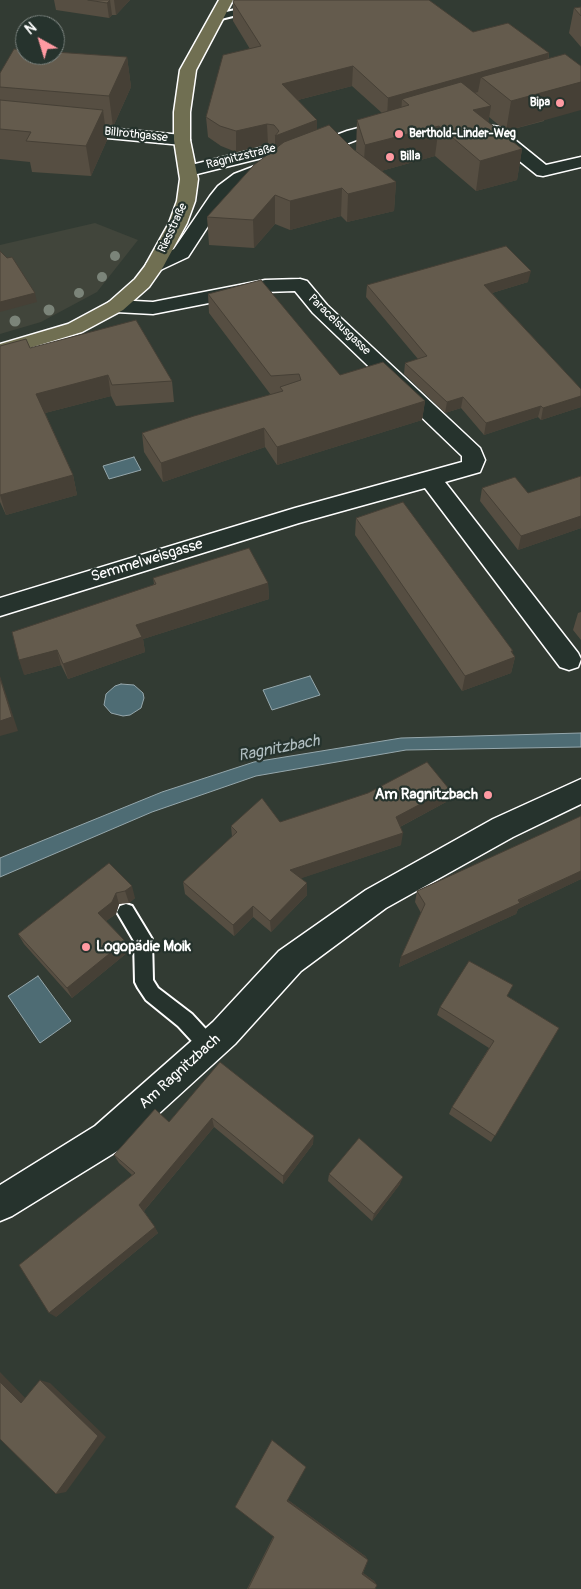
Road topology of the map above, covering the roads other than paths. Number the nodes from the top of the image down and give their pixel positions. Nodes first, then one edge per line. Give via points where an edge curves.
1 (226, 0) edge
2 (293, 0) edge
3 (216, 17) junction
4 (408, 120) edge
5 (480, 120) edge
6 (0, 123) edge
7 (353, 135) junction
8 (182, 140) junction
9 (581, 162) edge
10 (189, 175) junction
11 (240, 178) junction
12 (154, 267) junction
13 (116, 306) junction
14 (0, 351) edge
15 (430, 479) junction
16 (295, 516) joint
17 (0, 607) edge
18 (569, 660) dead end
19 (581, 791) edge
20 (126, 912) dead end
21 (209, 1046) junction
22 (0, 1204) edge

1 - 3 main road, Riesstraße
2 - 3 lane
3 - 8 main road, Riesstraße via 188,70
4 - 7 street, Ragnitzstraße
5 - 9 street via 543,171
6 - 8 street, Billrothgasse
7 - 10 street, Ragnitzstraße via 303,141
7 - 11 street, Ragnitzstraße
8 - 10 main road, Riesstraße
10 - 11 street, Ragnitzstraße via 209,182
10 - 12 main road, Riesstraße via 186,201 180,217
11 - 12 street, Ragnitzstraße via 216,200 181,254
12 - 13 main road, Riesstraße
13 - 14 main road, Riesstraße via 75,328
13 - 15 street, Paracelsusgasse via 153,308 264,286 300,285 320,309 472,453 472,467
15 - 16 street, Paracelsusgasse
15 - 18 street
16 - 17 street, Semmelweisgasse
19 - 21 street, Am Ragnitzbach via 502,828 376,899 290,961
20 - 21 lane via 143,939 144,982 152,994 185,1020
21 - 22 street, Am Ragnitzbach via 106,1138

